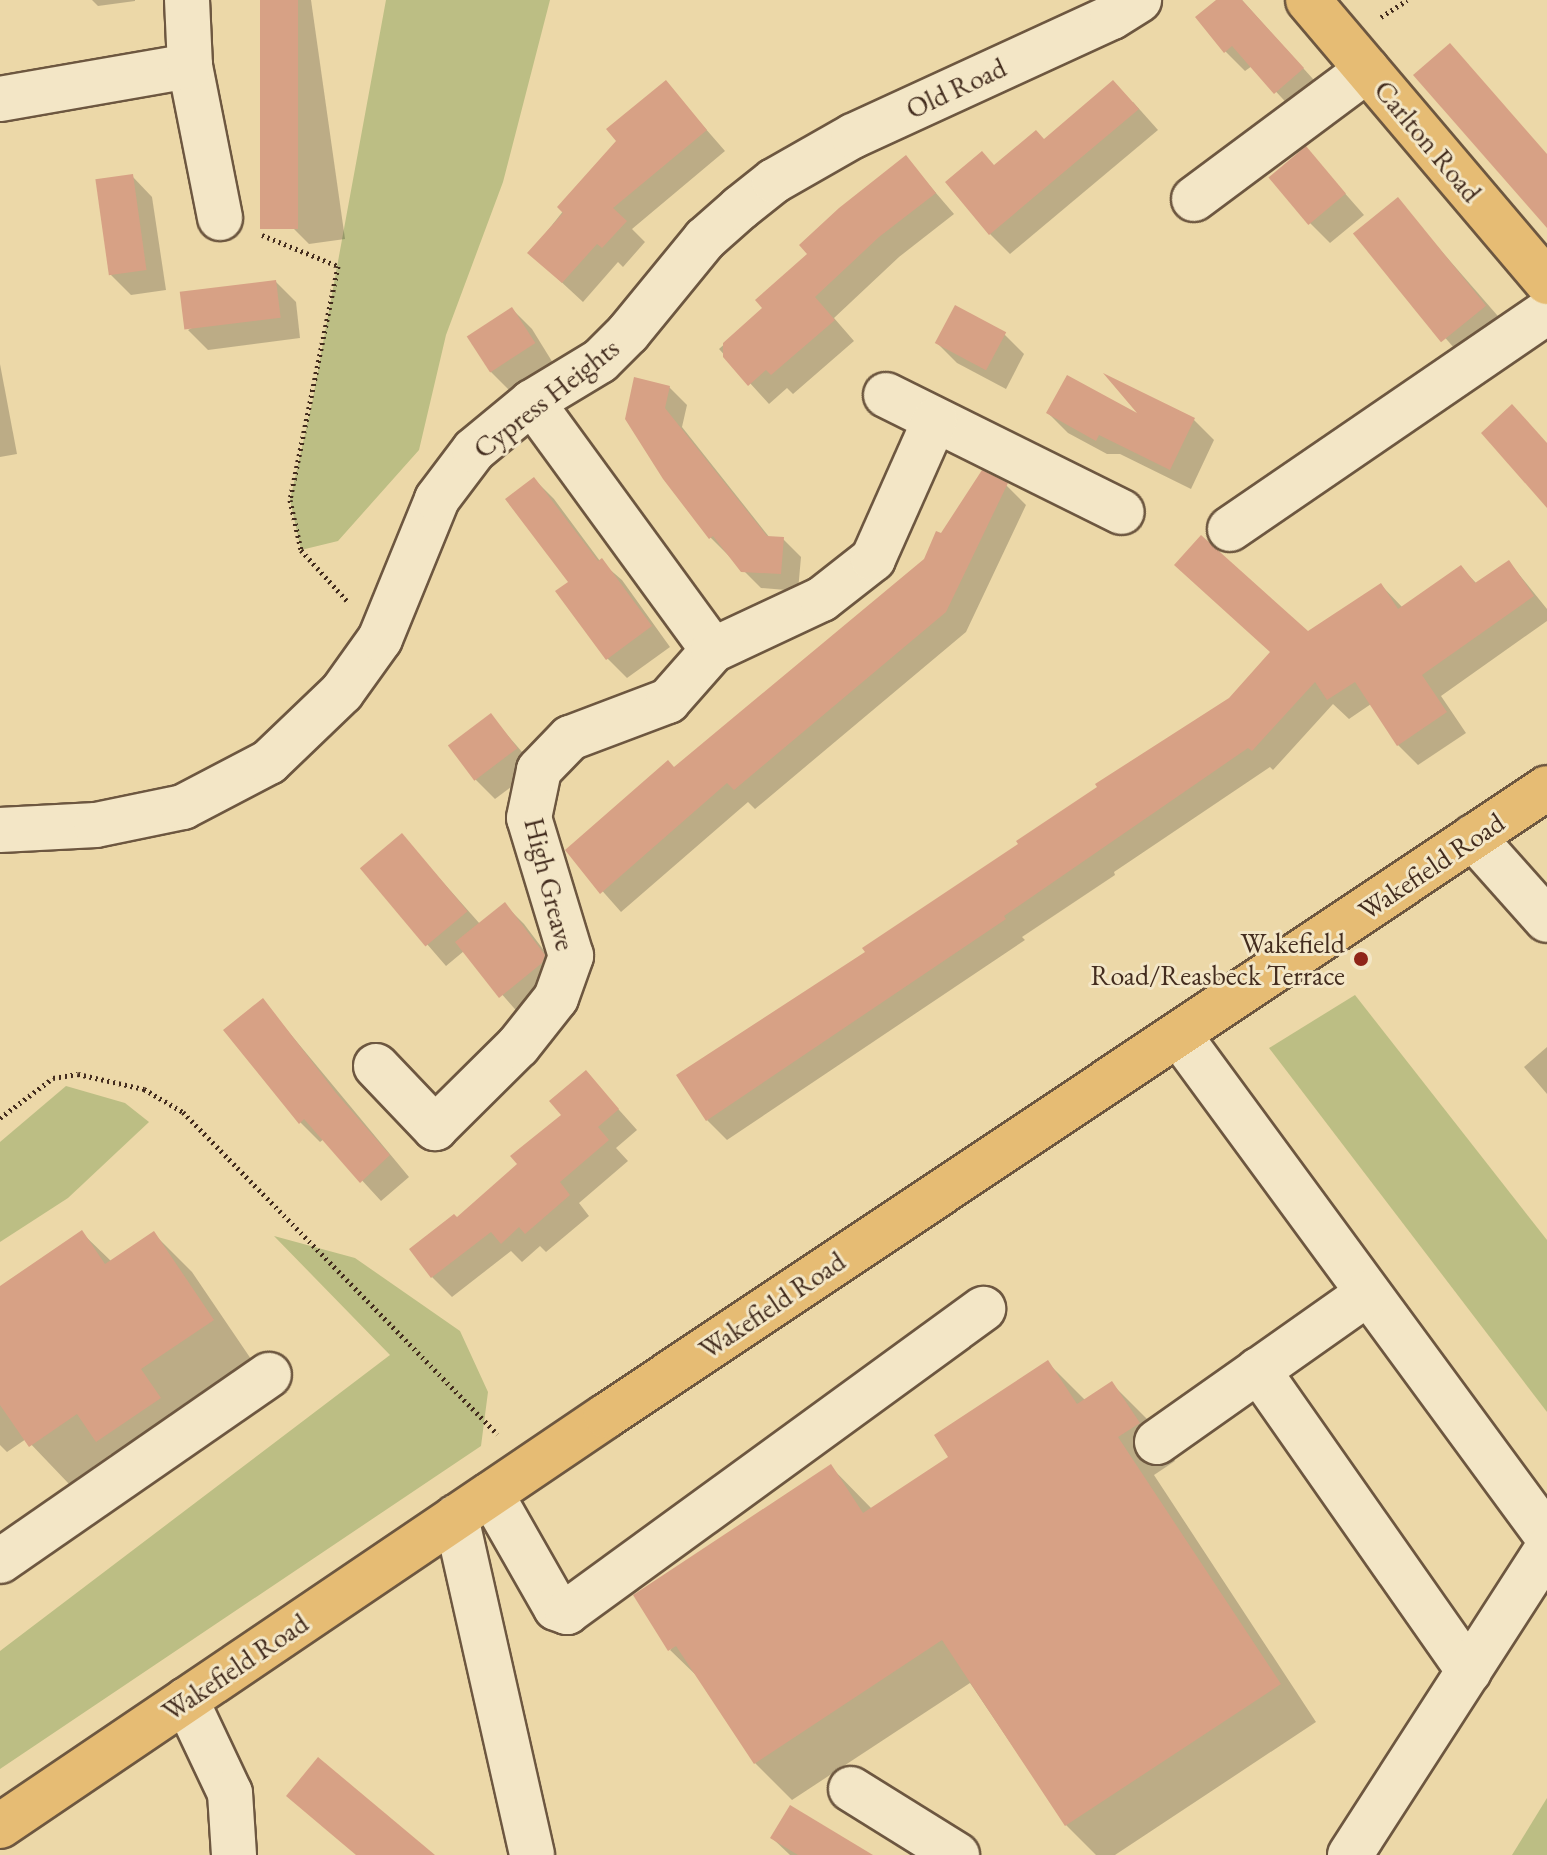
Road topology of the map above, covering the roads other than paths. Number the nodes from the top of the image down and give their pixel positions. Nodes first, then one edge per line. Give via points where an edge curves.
1 (187, 0) edge
2 (1139, 0) edge
3 (1308, 0) edge
4 (190, 66) junction
5 (1367, 70) junction
6 (0, 99) edge
7 (774, 181) joint
8 (1194, 199) dead end
9 (220, 218) road end
10 (1547, 282) edge
11 (1547, 312) edge
12 (886, 395) dead end
13 (532, 402) junction
14 (935, 420) junction
15 (1122, 512) dead end
16 (1230, 529) dead end
17 (713, 650) junction
18 (1547, 788) edge
19 (0, 830) edge
20 (1473, 837) junction
21 (1547, 920) edge
22 (1179, 1035) junction
23 (376, 1066) dead end
24 (1368, 1293) junction
25 (983, 1309) dead end
26 (1258, 1370) junction
27 (269, 1375) dead end
28 (1157, 1442) dead end
29 (474, 1505) junction
30 (1547, 1536) edge
31 (1547, 1549) edge
32 (0, 1561) edge
33 (1469, 1671) junction
34 (186, 1700) junction
35 (851, 1789) dead end
36 (0, 1826) edge
37 (234, 1855) edge
38 (532, 1855) edge
39 (957, 1855) edge
40 (1350, 1855) edge

1 - 4 street
2 - 7 street, Old Road via 853,136
3 - 5 main road, Carlton Road
4 - 6 street
4 - 9 street
5 - 8 street
5 - 10 main road, Carlton Road
7 - 13 street, Cypress Heights via 705,239 600,361
11 - 16 street
12 - 14 street
13 - 17 street
13 - 19 street, Cypress Heights via 474,450 437,499 380,639 342,692 269,762 183,807 96,825
14 - 15 street
14 - 17 street, High Greave via 873,559 822,599
17 - 23 street, High Greave via 668,701 570,738 539,770 529,818 571,956 556,998 518,1046 435,1128
18 - 20 main road, Wakefield Road
20 - 21 street
20 - 22 main road, Wakefield Road
22 - 24 street
22 - 29 main road, Wakefield Road
24 - 26 street
24 - 30 street
25 - 29 street via 567,1612 556,1608
26 - 28 street
26 - 33 street
27 - 32 street
29 - 34 main road, Wakefield Road
29 - 38 street
31 - 33 street
33 - 40 street
34 - 36 main road, Wakefield Road
34 - 37 street via 230,1793
35 - 39 street

